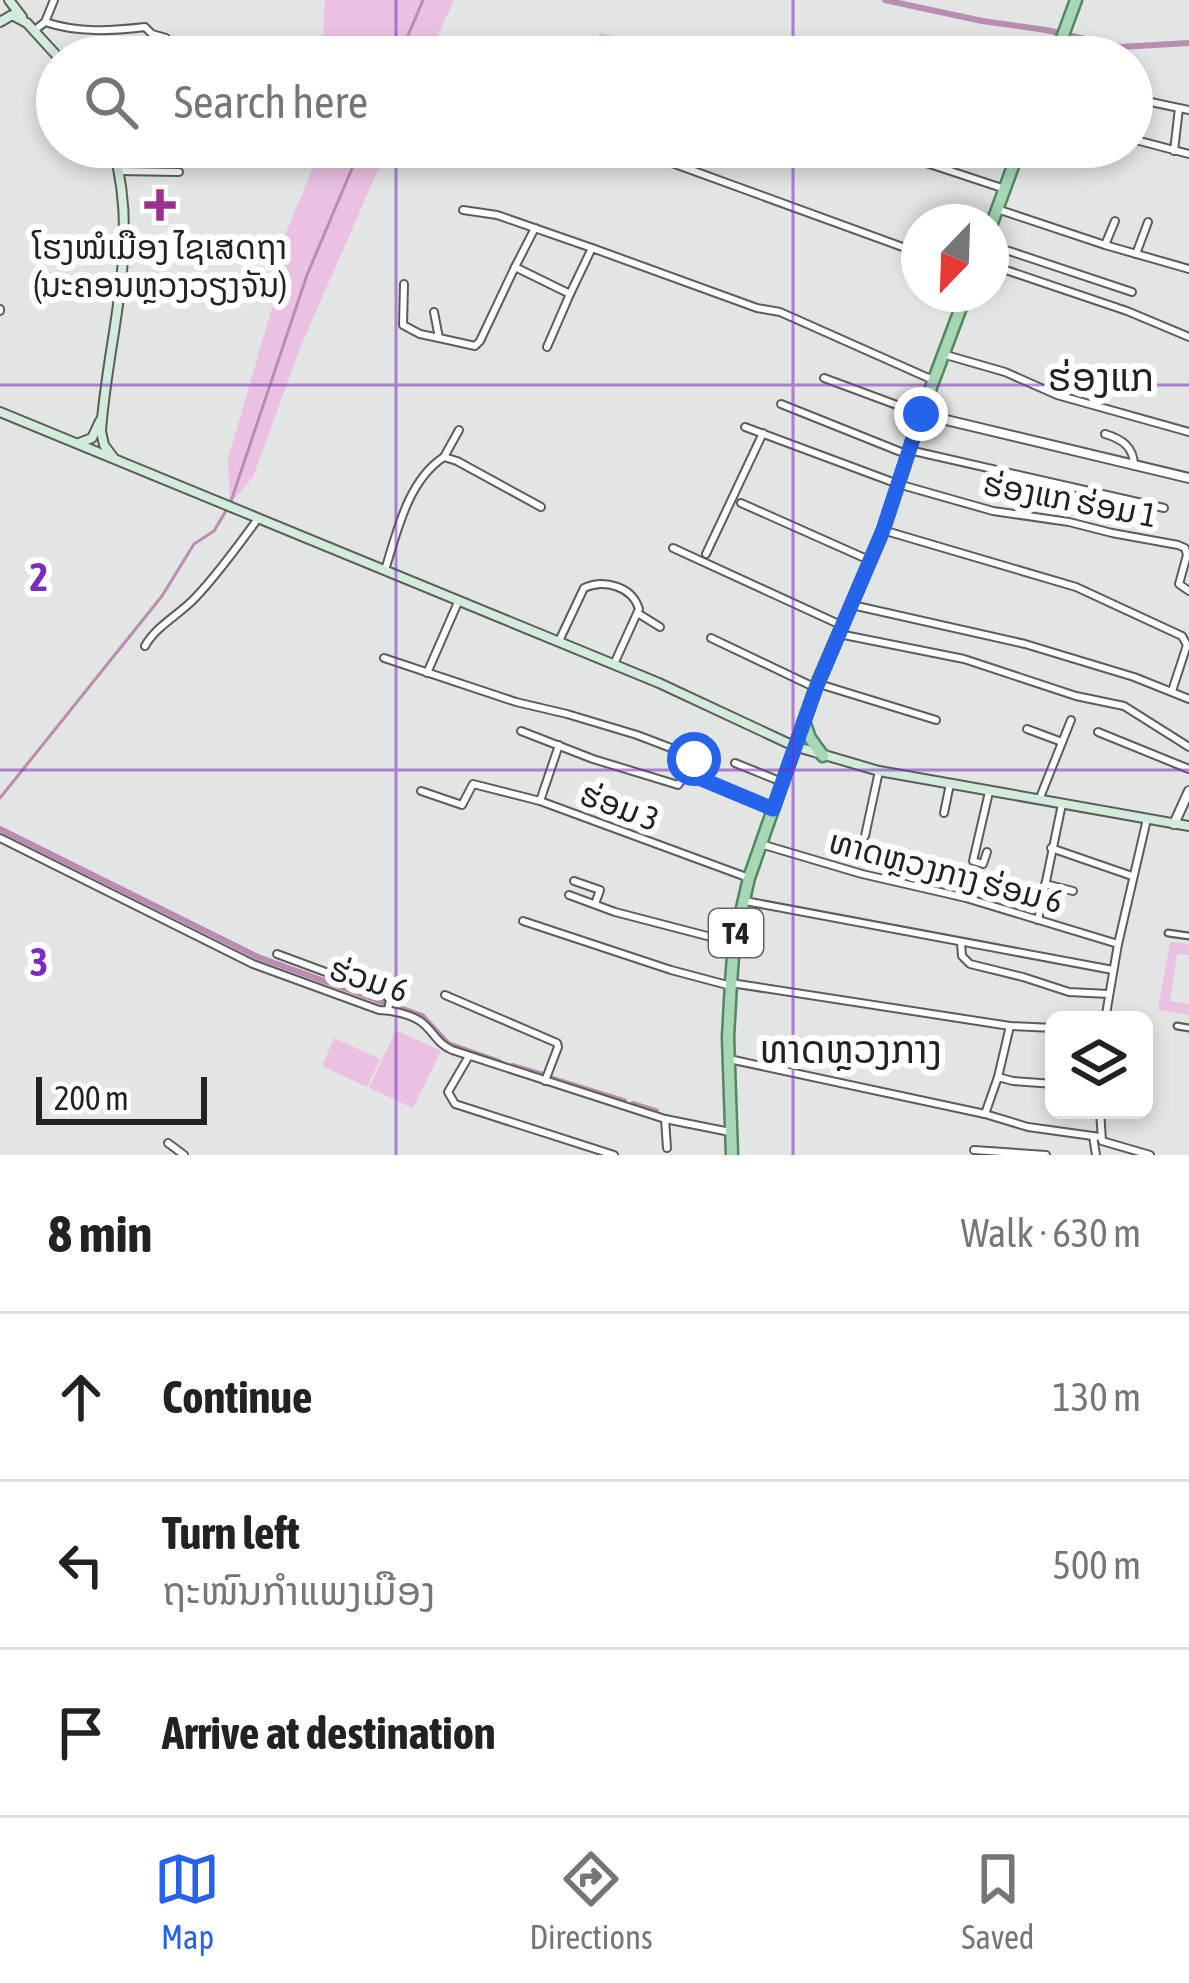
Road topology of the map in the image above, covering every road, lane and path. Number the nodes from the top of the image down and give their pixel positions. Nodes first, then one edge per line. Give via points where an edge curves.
1 (9, 0) edge
2 (54, 0) edge
3 (1076, 0) edge
4 (0, 22) edge
5 (45, 22) junction
6 (31, 26) junction
7 (40, 36) edge
8 (159, 36) edge
9 (1062, 36) edge
10 (1153, 102) edge
11 (1184, 109) edge
12 (1153, 145) edge
13 (1174, 151) junction
14 (1189, 154) edge
15 (118, 168) edge
16 (685, 168) edge
17 (942, 168) edge
18 (1012, 168) edge
19 (119, 171) junction
20 (178, 172) dead end
21 (1005, 189) junction
22 (999, 204) edge
23 (463, 210) dead end
24 (1009, 213) edge
25 (1114, 221) dead end
26 (1148, 222) dead end
27 (536, 228) junction
28 (1105, 245) junction
29 (901, 247) edge
30 (592, 248) junction
31 (1009, 251) edge
32 (1136, 254) junction
33 (515, 267) junction
34 (1189, 269) edge
35 (1009, 271) edge
36 (404, 284) dead end
37 (1132, 292) dead end
38 (570, 294) junction
39 (434, 312) dead end
40 (959, 312) edge
41 (1189, 337) edge
42 (439, 338) junction
43 (547, 347) dead end
44 (943, 354) junction
45 (824, 378) dead end
46 (933, 380) junction
47 (781, 404) dead end
48 (0, 412) edge
49 (102, 414) junction
50 (921, 414) junction
51 (745, 427) dead end
52 (459, 430) dead end
53 (763, 433) junction
54 (1189, 433) edge
55 (1105, 434) dead end
56 (61, 438) junction
57 (908, 453) junction
58 (444, 458) junction
59 (1134, 466) junction
60 (136, 470) junction
61 (1189, 478) edge
62 (898, 484) junction
63 (741, 503) dead end
64 (542, 507) dead end
65 (1164, 508) dead end
66 (257, 520) junction
67 (883, 530) junction
68 (673, 548) dead end
69 (706, 554) dead end
70 (872, 561) junction
71 (385, 570) junction
72 (1189, 591) edge
73 (459, 600) junction
74 (852, 605) junction
75 (639, 614) junction
76 (660, 627) dead end
77 (841, 630) junction
78 (711, 638) dead end
79 (560, 641) junction
80 (145, 646) dead end
81 (384, 658) dead end
82 (614, 664) junction
83 (427, 673) junction
84 (817, 686) junction
85 (1172, 691) junction
86 (1189, 699) edge
87 (1071, 719) dead end
88 (936, 720) dead end
89 (803, 721) junction
90 (1028, 729) dead end
91 (521, 731) dead end
92 (1098, 733) dead end
93 (1062, 742) junction
94 (559, 745) junction
95 (794, 746) junction
96 (1189, 747) edge
97 (823, 756) junction
98 (734, 763) dead end
99 (1189, 770) edge
100 (879, 771) junction
101 (687, 773) junction
102 (782, 782) junction
103 (950, 784) junction
104 (422, 791) dead end
105 (989, 791) junction
106 (1189, 791) edge
107 (1038, 800) junction
108 (540, 801) junction
109 (1062, 804) junction
110 (773, 809) junction
111 (944, 813) dead end
112 (1147, 820) junction
113 (1174, 824) junction
114 (1189, 826) edge
115 (866, 836) dead end
116 (0, 838) edge
117 (761, 844) junction
118 (1051, 848) junction
119 (987, 852) dead end
120 (1133, 877) junction
121 (749, 878) junction
122 (574, 881) dead end
123 (1045, 884) junction
124 (1073, 891) dead end
125 (569, 895) dead end
126 (743, 901) junction
127 (595, 904) junction
128 (1038, 920) junction
129 (524, 921) dead end
130 (1168, 933) dead end
131 (1189, 936) edge
132 (734, 943) junction
133 (961, 943) junction
134 (1118, 944) junction
135 (278, 954) dead end
136 (1113, 970) junction
137 (731, 984) junction
138 (1109, 994) junction
139 (445, 995) dead end
140 (388, 1010) junction
141 (1106, 1011) edge
142 (1010, 1026) junction
143 (1177, 1026) dead end
144 (1045, 1028) edge
145 (1189, 1028) edge
146 (469, 1056) junction
147 (729, 1059) junction
148 (998, 1077) junction
149 (545, 1081) junction
150 (1045, 1083) edge
151 (985, 1114) junction
152 (665, 1119) junction
153 (1099, 1119) edge
154 (732, 1132) junction
155 (1096, 1137) junction
156 (168, 1143) dead end
157 (667, 1148) dead end
158 (974, 1150) dead end
159 (184, 1155) edge
160 (614, 1155) edge
161 (732, 1155) edge
162 (1046, 1155) edge
163 (1096, 1155) edge
164 (1150, 1155) edge

1 - 6 main road
2 - 5 street
3 - 9 main road
4 - 6 main road via 12,15
5 - 6 street
5 - 8 street via 147,28
6 - 7 main road
10 - 11 street
11 - 13 street
12 - 13 street
13 - 14 street
15 - 19 main road
16 - 29 street
17 - 21 street
18 - 21 main road
19 - 20 street
19 - 49 main road via 125,254
21 - 22 main road
23 - 27 street
24 - 28 street
25 - 28 street
26 - 32 street
27 - 30 street
27 - 33 street
28 - 32 street
30 - 38 street
30 - 46 street via 780,312
31 - 37 street
32 - 34 street
33 - 38 street
33 - 42 street via 475,346
35 - 41 street
36 - 42 street via 404,326
38 - 43 street
39 - 42 street
40 - 44 main road, T4
44 - 46 main road, T4
44 - 54 street
45 - 50 street
46 - 50 main road, T4
47 - 57 street
48 - 56 main road
49 - 56 main road via 90,440
49 - 60 main road via 107,450
50 - 57 main road, T4
50 - 59 street
51 - 53 street
52 - 58 street
53 - 62 street
53 - 69 street
55 - 59 street via 1128,446
56 - 60 main road
57 - 62 main road, T4
57 - 65 street
58 - 64 street
58 - 71 street via 423,475
59 - 61 street
60 - 66 main road
62 - 67 main road, T4
62 - 72 street, ຮ່ອງແກ ຮ່ອມ 1 via 993,511 1183,546 1180,584
63 - 70 street
66 - 71 main road
66 - 80 street
67 - 70 main road, T4
67 - 85 street via 1076,587 1182,636 1187,645
68 - 77 street
70 - 74 main road, T4
71 - 73 main road
73 - 79 main road
73 - 83 street
74 - 77 main road, T4
74 - 85 street via 1024,644
75 - 76 street
75 - 79 street via 629,593 590,585
75 - 82 street
77 - 84 main road, T4
77 - 96 street via 1124,706
78 - 84 street
79 - 82 main road
81 - 83 street
82 - 95 main road
83 - 101 street via 692,756
84 - 88 street
84 - 89 main road, T4
85 - 86 street
87 - 93 street
89 - 95 main road, T4
89 - 97 main road
90 - 93 street
91 - 94 street
92 - 99 street
93 - 107 street
94 - 101 street via 678,784
94 - 108 street
95 - 97 main road
95 - 102 main road, T4
97 - 100 main road
98 - 102 street
100 - 103 main road
100 - 115 street
101 - 110 street
102 - 110 main road, T4
103 - 105 main road
103 - 111 street
104 - 108 street, ຮ່ອມ 3 via 462,805 473,784
105 - 107 main road
105 - 119 street via 973,861 983,864
106 - 113 street
107 - 109 main road
108 - 121 street, ຮ່ອມ 3
109 - 112 main road
109 - 118 street
110 - 117 main road, T4
112 - 113 main road
112 - 120 street
113 - 114 main road
116 - 140 street, ຮ່ວມ 6 via 253,964
117 - 121 main road, T4
117 - 128 street, ທາດຫຼວງກາງ ຮ່ອມ 6
118 - 120 street
118 - 123 street
120 - 134 street
121 - 126 main road, T4
122 - 127 street via 600,890
123 - 124 street
123 - 128 street
125 - 127 street
126 - 132 main road, T4
126 - 133 street
127 - 132 street
128 - 134 street, ທາດຫຼວງກາງ ຮ່ອມ 6
129 - 137 street
130 - 131 street
132 - 137 main road, T4
133 - 136 street
133 - 138 street via 970,964 1069,992
134 - 136 street
135 - 140 street via 385,994
136 - 138 street
137 - 142 street
137 - 147 main road, T4
138 - 141 street
139 - 149 street via 557,1043
140 - 146 street, ຮ່ວມ 6
142 - 144 street
142 - 148 street
143 - 145 street
146 - 149 street, ຮ່ວມ 6
146 - 160 street via 448,1092 455,1104
147 - 151 street
147 - 154 main road, T4
148 - 150 street
148 - 151 street
149 - 152 street, ຮ່ວມ 6
151 - 155 street
152 - 154 street, ຮ່ວມ 6
152 - 157 street
153 - 155 street
154 - 161 main road, T4
155 - 163 street
155 - 164 street
156 - 159 street
158 - 162 street

